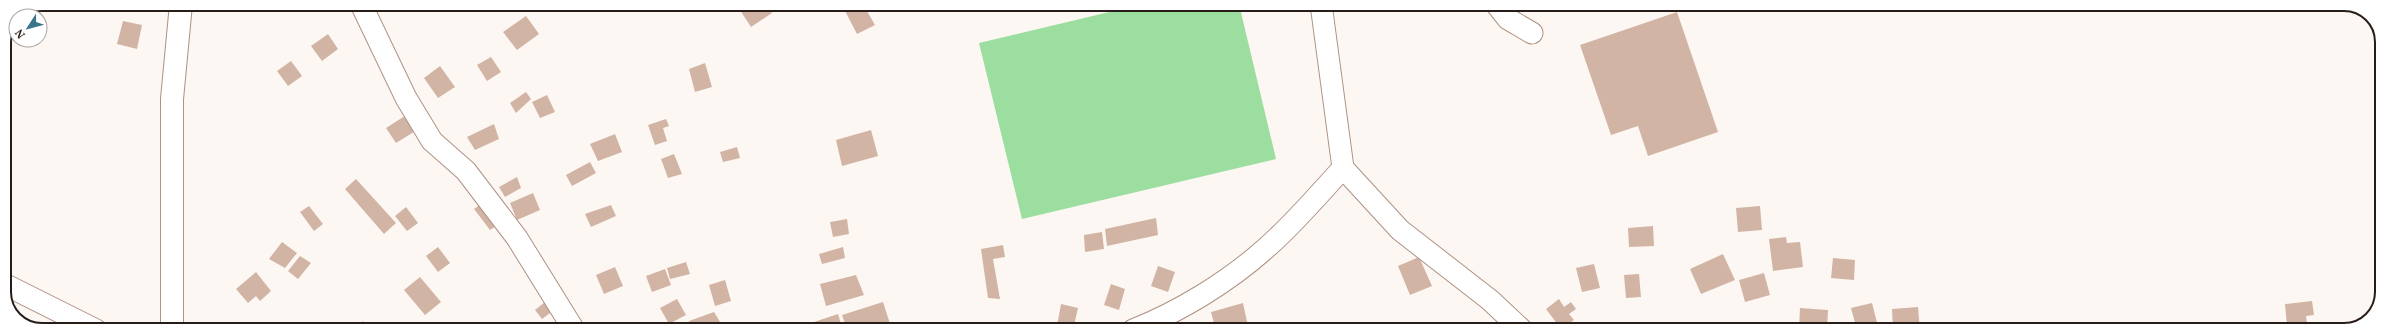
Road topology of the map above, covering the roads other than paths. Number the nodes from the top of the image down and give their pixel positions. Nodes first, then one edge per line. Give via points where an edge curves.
1 (180, 11) edge
2 (364, 11) edge
3 (1322, 11) edge
4 (1502, 11) edge
5 (1532, 33) dead end
6 (1344, 168) junction
7 (11, 288) edge
8 (82, 323) edge
9 (172, 323) edge
10 (570, 323) edge
11 (1151, 323) edge
12 (1515, 323) edge

1 - 9 street via 172,99
2 - 10 street via 406,98 432,141 466,171 517,238
3 - 6 street
4 - 5 street via 1508,19
6 - 11 street via 1265,249 1216,286
6 - 12 street via 1400,230 1490,300
7 - 8 street

